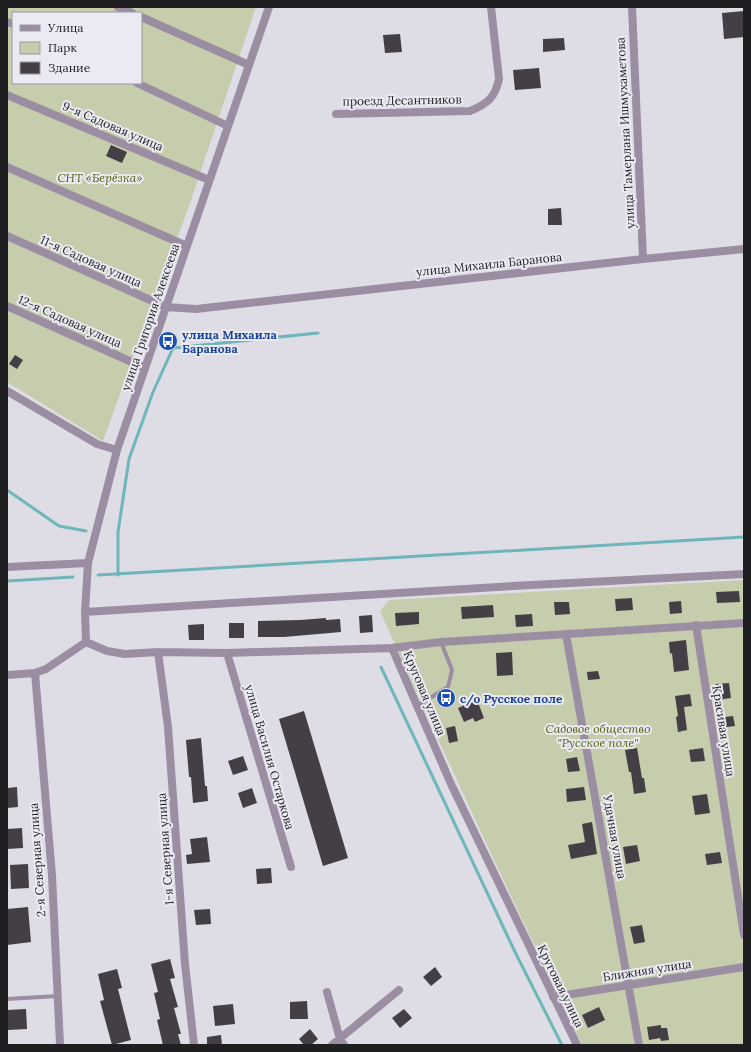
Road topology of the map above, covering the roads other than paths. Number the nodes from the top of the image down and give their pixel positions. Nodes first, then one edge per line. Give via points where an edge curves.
1 (118, 7) edge
2 (269, 7) edge
3 (491, 7) edge
4 (632, 7) edge
5 (130, 12) edge
6 (142, 17) edge
7 (249, 65) junction
8 (139, 84) edge
9 (7, 95) edge
10 (336, 114) dead end
11 (228, 126) junction
12 (7, 167) edge
13 (209, 180) junction
14 (7, 236) edge
15 (187, 246) junction
16 (744, 249) edge
17 (643, 259) junction
18 (7, 306) edge
19 (166, 307) junction
20 (145, 368) junction
21 (7, 391) edge
22 (117, 450) junction
23 (88, 563) junction
24 (7, 567) edge
25 (744, 574) edge
26 (85, 612) junction
27 (744, 623) edge
28 (696, 625) junction
29 (566, 634) junction
30 (86, 642) junction
31 (441, 642) junction
32 (392, 648) junction
33 (158, 652) junction
34 (227, 652) junction
35 (35, 673) junction
36 (7, 675) edge
37 (417, 707) junction
38 (290, 867) dead end
39 (744, 935) edge
40 (744, 967) edge
41 (629, 985) junction
42 (398, 990) dead end
43 (327, 992) dead end
44 (57, 996) junction
45 (553, 997) junction
46 (7, 999) edge
47 (342, 1042) edge
48 (60, 1045) edge
49 (194, 1045) edge
50 (332, 1045) edge
51 (576, 1045) edge
52 (639, 1045) edge

1 - 5 street
2 - 7 street, улица Григория Алексеева
3 - 10 street, проезд Десантников via 499,79 487,103 470,111
4 - 17 street, улица Тамерлана Ишмухаметова
6 - 7 street
7 - 11 street, улица Григория Алексеева
8 - 11 street
9 - 13 street, 9-я Садовая улица
11 - 13 street, улица Григория Алексеева
12 - 15 street
13 - 15 street, улица Григория Алексеева
14 - 19 street, 11-я Садовая улица
15 - 19 street, улица Григория Алексеева
16 - 17 street, улица Михаила Баранова
17 - 19 street, улица Михаила Баранова via 196,309
18 - 20 street, 12-я Садовая улица
19 - 20 street, улица Григория Алексеева
20 - 22 street, улица Григория Алексеева
21 - 22 street via 97,444
22 - 23 street, улица Григория Алексеева
23 - 24 street
23 - 26 street, улица Григория Алексеева
25 - 26 street
26 - 30 street, улица Григория Алексеева
27 - 28 street, Круговая улица
28 - 29 street, Круговая улица
28 - 39 street, Красивая улица
29 - 31 street, Круговая улица
29 - 41 street, Удачная улица
30 - 33 street via 107,651 125,654
30 - 35 street via 46,669
31 - 32 street, Круговая улица
31 - 37 lane via 452,670 448,687
32 - 34 street
32 - 37 street, Круговая улица
33 - 34 street
33 - 49 street, 1-я Северная улица via 168,727 185,964
34 - 38 street, улица Василия Остаркова
35 - 36 street
35 - 44 street, 2-я Северная улица via 52,875
37 - 45 street, Круговая улица
40 - 41 street, Ближняя улица
41 - 45 street, Ближняя улица
41 - 52 street, Удачная улица
42 - 47 street
43 - 47 street
44 - 46 lane
44 - 48 street, 2-я Северная улица
45 - 51 street, Круговая улица
47 - 50 street

